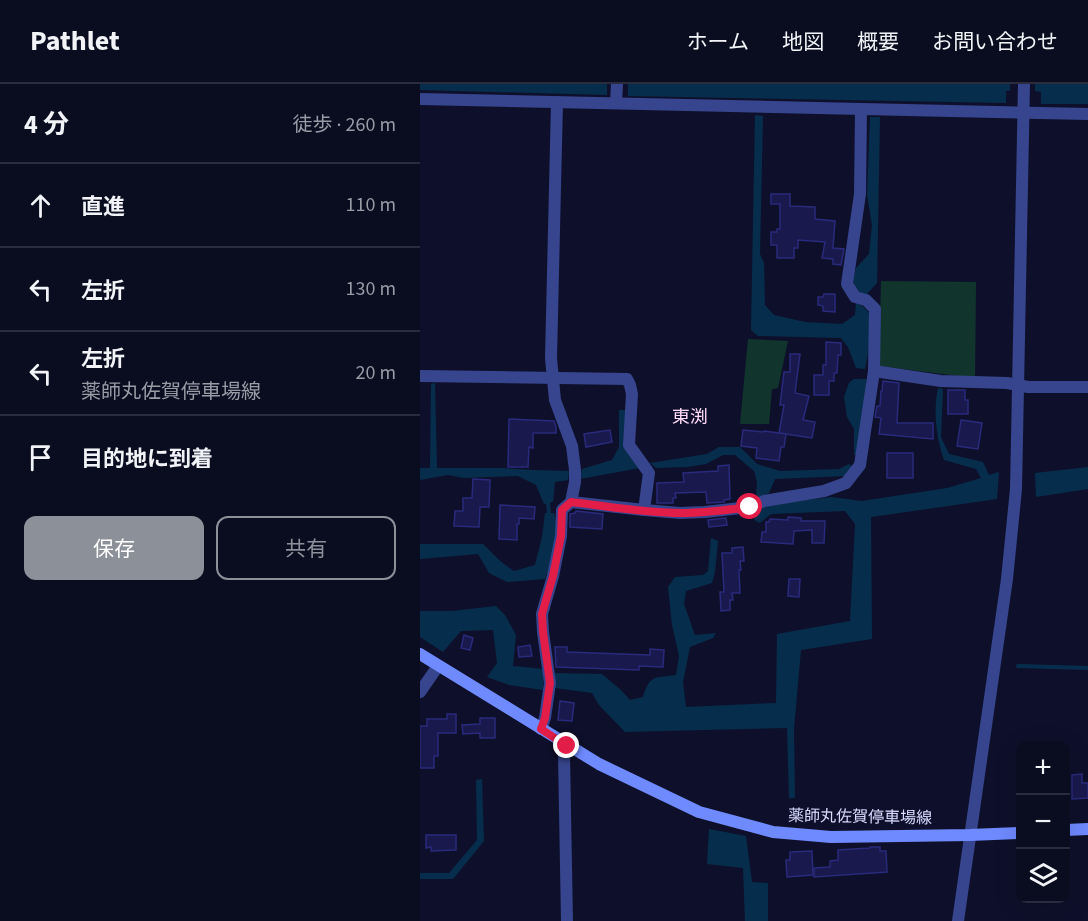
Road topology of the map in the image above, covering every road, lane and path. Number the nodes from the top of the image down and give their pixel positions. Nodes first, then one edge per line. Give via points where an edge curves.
1 (1024, 84) edge
2 (617, 85) edge
3 (420, 99) edge
4 (557, 102) junction
5 (616, 104) junction
6 (861, 109) junction
7 (1023, 113) junction
8 (1088, 114) edge
9 (874, 371) junction
10 (420, 376) edge
11 (552, 377) junction
12 (1018, 385) junction
13 (1088, 387) edge
14 (571, 502) junction
15 (644, 510) junction
16 (420, 654) edge
17 (438, 666) junction
18 (420, 692) edge
19 (541, 729) junction
20 (567, 746) junction
21 (1088, 829) edge
22 (1070, 831) edge
23 (1016, 833) edge
24 (970, 835) junction
25 (567, 921) edge
26 (958, 921) edge

1 - 7 street
2 - 5 street
3 - 4 street
4 - 5 street
4 - 11 street
5 - 6 street
6 - 7 street
6 - 9 street via 860,194 847,284 875,309
7 - 8 street
7 - 12 street
9 - 12 street via 941,381
9 - 15 street via 860,465 846,483 750,507 680,513
10 - 11 street
11 - 14 street via 555,400 572,446 575,476
11 - 15 street via 627,379 632,394 629,445 649,473
12 - 13 street
12 - 24 street via 1016,489 1007,579
14 - 15 street
14 - 19 street via 562,510 561,536 542,614 550,680
16 - 17 main road, 薬師丸佐賀停車場線
17 - 18 street
17 - 19 main road, 薬師丸佐賀停車場線
19 - 20 main road, 薬師丸佐賀停車場線
20 - 24 main road, 薬師丸佐賀停車場線 via 699,812 773,832 831,837
20 - 25 street
21 - 22 main road
23 - 24 main road, 薬師丸佐賀停車場線
24 - 26 street

